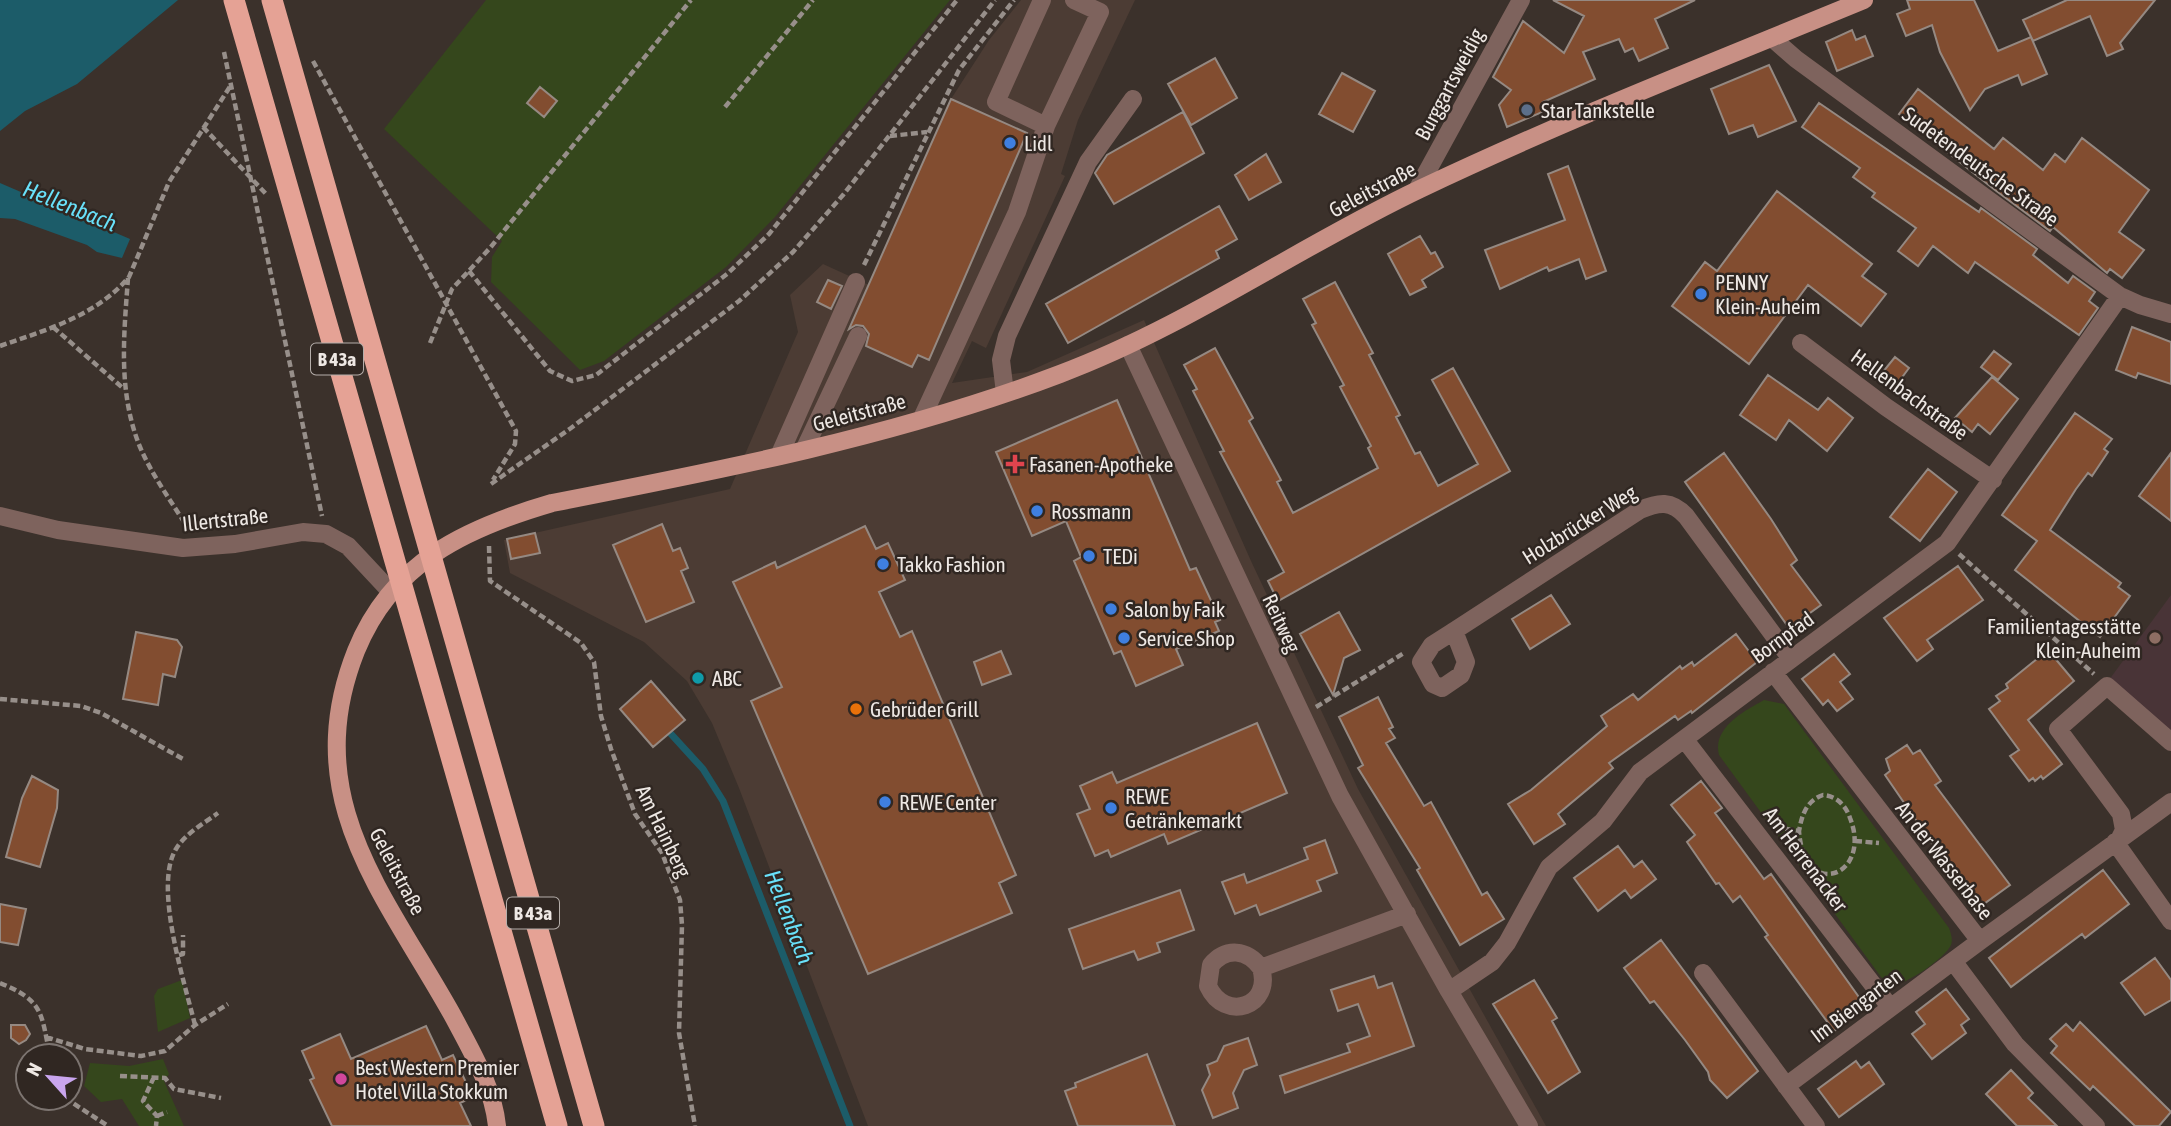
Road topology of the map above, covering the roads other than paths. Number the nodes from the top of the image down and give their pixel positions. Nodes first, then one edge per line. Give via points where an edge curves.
1 (234, 0) edge
2 (272, 0) edge
3 (1042, 0) edge
4 (1074, 0) edge
5 (1521, 0) edge
6 (1864, 0) edge
7 (1772, 38) junction
8 (1133, 99) dead end
9 (1046, 126) junction
10 (1418, 190) junction
11 (856, 282) road end
12 (2120, 296) junction
13 (2171, 314) edge
14 (858, 336) dead end
15 (1801, 343) dead end
16 (1128, 345) junction
17 (1005, 393) junction
18 (922, 418) junction
19 (804, 450) junction
20 (779, 456) junction
21 (1993, 480) junction
22 (0, 516) edge
23 (391, 592) junction
24 (1454, 631) junction
25 (1791, 659) junction
26 (1773, 672) junction
27 (1685, 740) junction
28 (2171, 742) edge
29 (2171, 802) edge
30 (2117, 841) junction
31 (1407, 914) junction
32 (2171, 921) edge
33 (1980, 941) junction
34 (1953, 961) junction
35 (1261, 968) dead end
36 (1703, 973) dead end
37 (1449, 991) junction
38 (1890, 1007) junction
39 (1786, 1086) junction
40 (497, 1126) edge
41 (557, 1126) edge
42 (594, 1126) edge
43 (1529, 1126) edge
44 (1816, 1126) edge
45 (2096, 1126) edge

1 - 41 highway, B 43a
2 - 42 highway, B 43a
3 - 9 street via 996,102
4 - 9 street via 1100,12
5 - 10 street, Burggartsweidig
6 - 7 main road, Geleitstraße
7 - 10 main road, Geleitstraße
7 - 12 street, Sudetendeutsche Straße
8 - 17 street via 1088,162 1007,336 1002,360
9 - 18 street via 1017,212
10 - 16 main road, Geleitstraße via 1222,299
11 - 20 street
12 - 13 street, Sudetendeutsche Straße
12 - 21 street, Bornpfad
14 - 19 street
15 - 21 street, Hellenbachstraße
16 - 17 main road, Geleitstraße
16 - 31 street, Reitweg via 1340,796
17 - 18 main road, Geleitstraße
18 - 19 main road, Geleitstraße
19 - 20 main road, Geleitstraße
20 - 23 main road, Geleitstraße via 552,503 492,521 434,552
21 - 25 street, Bornpfad via 1947,543
22 - 23 street, Illertstraße via 58,530 199,548 303,532 326,534 348,546
23 - 40 main road, Geleitstraße via 360,640 343,691 336,746 340,793 362,859 475,1057
24 - 24 street, Holzbrücker Weg via 1432,645 1421,662 1433,684 1442,688 1461,675 1466,662
24 - 25 street, Holzbrücker Weg via 1640,510 1662,502 1686,516
25 - 26 street, Bornpfad
26 - 27 street, Bornpfad
26 - 33 street, An der Wasserbase
27 - 37 street, Bornpfad via 1640,772 1603,821 1549,867 1500,953
27 - 38 street, Am Herrenacker
28 - 30 street via 2107,686 2058,729 2121,814 2124,830
29 - 30 street
30 - 32 street
30 - 33 street
31 - 35 street
31 - 37 street, Reitweg
33 - 34 street, An der Wasserbase
34 - 38 street, Im Biengarten
34 - 45 street via 2015,1044
36 - 39 street
37 - 43 street, Reitweg
38 - 39 street, Im Biengarten
39 - 44 street

